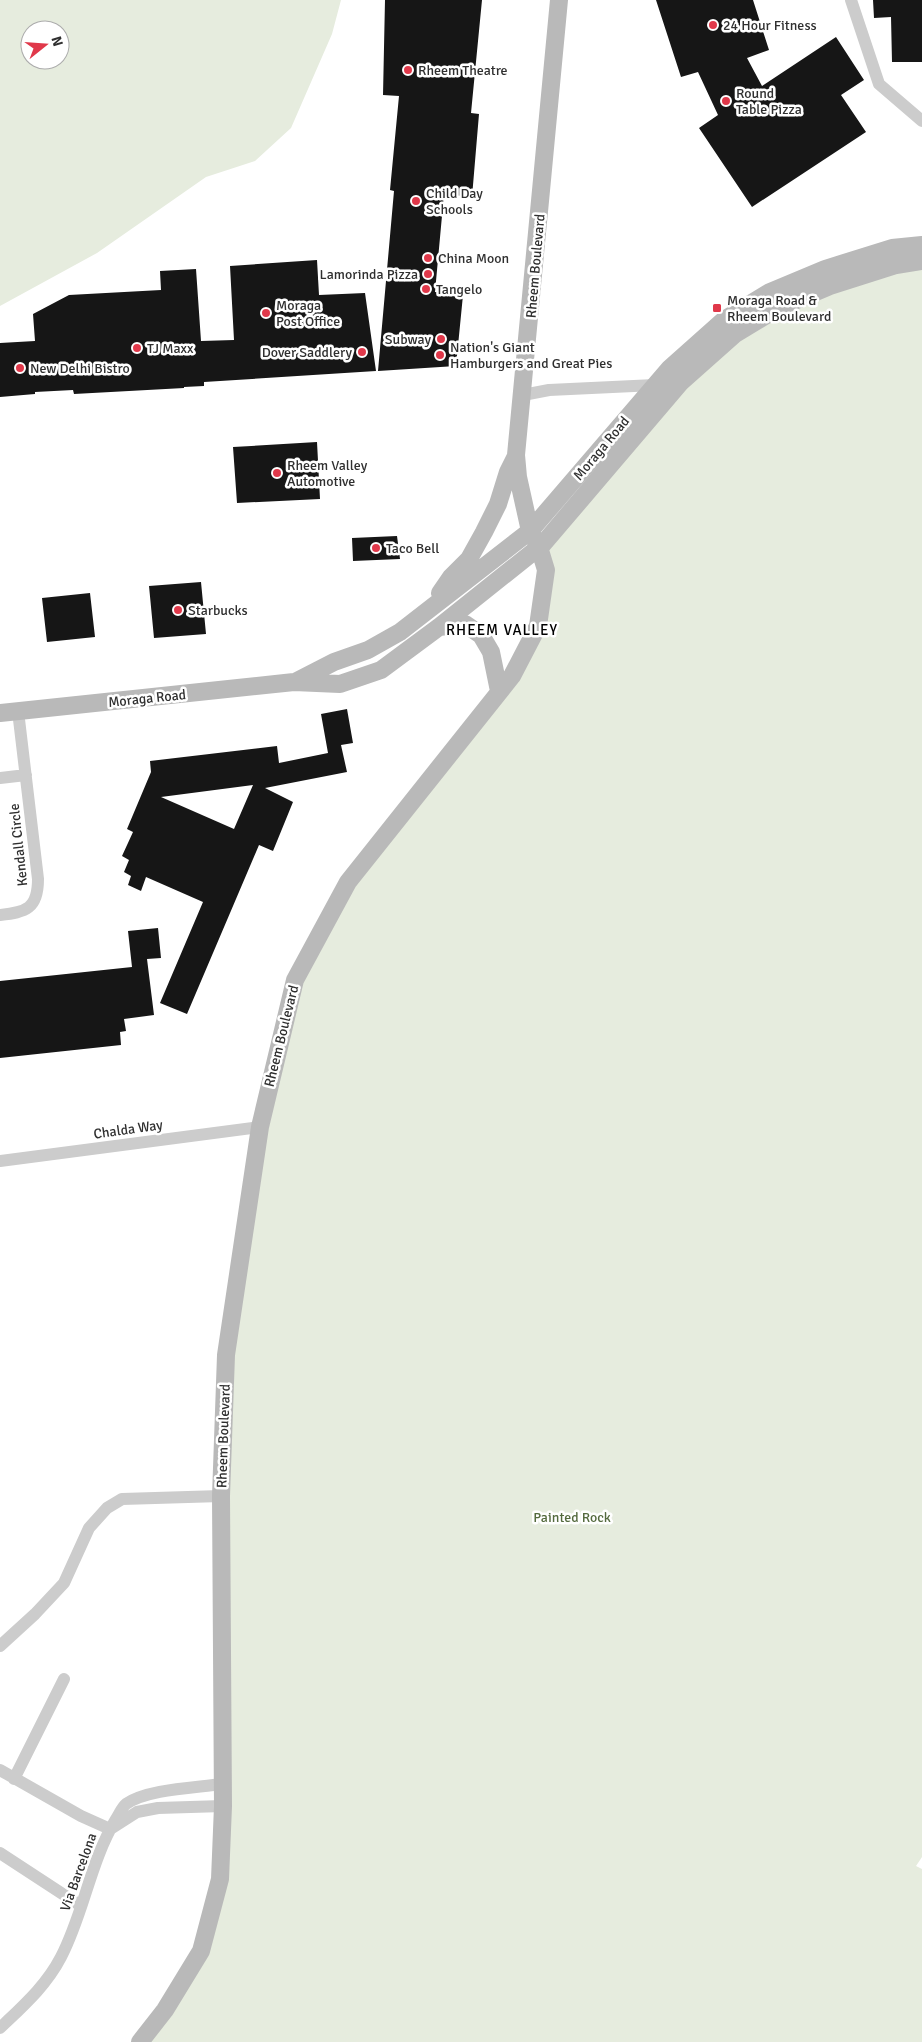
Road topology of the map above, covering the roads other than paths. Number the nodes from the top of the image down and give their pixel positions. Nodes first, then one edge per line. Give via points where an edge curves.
1 (560, 0) edge
2 (851, 0) edge
3 (922, 121) edge
4 (922, 245) edge
5 (922, 262) edge
6 (656, 384) junction
7 (523, 395) junction
8 (516, 455) junction
9 (530, 531) junction
10 (539, 548) junction
11 (431, 608) junction
12 (439, 627) junction
13 (294, 682) junction
14 (499, 691) junction
15 (18, 711) junction
16 (0, 713) edge
17 (26, 775) junction
18 (0, 778) edge
19 (0, 915) edge
20 (260, 1127) junction
21 (0, 1161) edge
22 (221, 1496) junction
23 (0, 1646) edge
24 (64, 1679) dead end
25 (0, 1770) edge
26 (14, 1779) junction
27 (222, 1784) junction
28 (223, 1806) junction
29 (110, 1829) junction
30 (0, 1853) edge
31 (81, 1906) junction
32 (0, 2028) edge
33 (140, 2042) edge

1 - 7 street, Rheem Boulevard
2 - 3 street via 879,84
4 - 6 street, Moraga Road via 892,248 770,292 724,320
5 - 10 street, Moraga Road via 896,265 830,286 778,308 734,334 681,382
6 - 7 street via 549,390
6 - 9 street, Moraga Road
7 - 8 street, Rheem Boulevard
8 - 9 street, Rheem Boulevard
8 - 11 street via 498,504 477,546
9 - 10 street, Rheem Boulevard
9 - 11 street, Moraga Road
10 - 12 street, Moraga Road
10 - 14 street, Rheem Boulevard via 546,570 538,626 512,676
11 - 13 street, Moraga Road via 400,632 368,650
12 - 13 street, Moraga Road via 381,670 340,684
12 - 14 street via 465,624 481,635 491,652
13 - 15 street, Moraga Road
14 - 20 street, Rheem Boulevard via 354,875 295,980
15 - 16 street, Moraga Road
15 - 17 street, Kendall Circle
17 - 18 street
17 - 19 street, Kendall Circle via 38,894 22,913
20 - 21 street, Chalda Way
20 - 22 street, Rheem Boulevard via 226,1343
22 - 23 street via 122,1499 106,1508 89,1528 64,1583
22 - 27 street, Rheem Boulevard
24 - 26 street
25 - 26 street
26 - 29 street
27 - 28 street, Rheem Boulevard
27 - 29 street, Via Barcelona via 144,1795 125,1805
28 - 29 street via 158,1808 137,1812
28 - 33 street, Rheem Boulevard via 220,1879 201,1951 165,2010
29 - 31 street, Via Barcelona
30 - 31 street
31 - 32 street, Via Barcelona via 61,1957 40,1990

